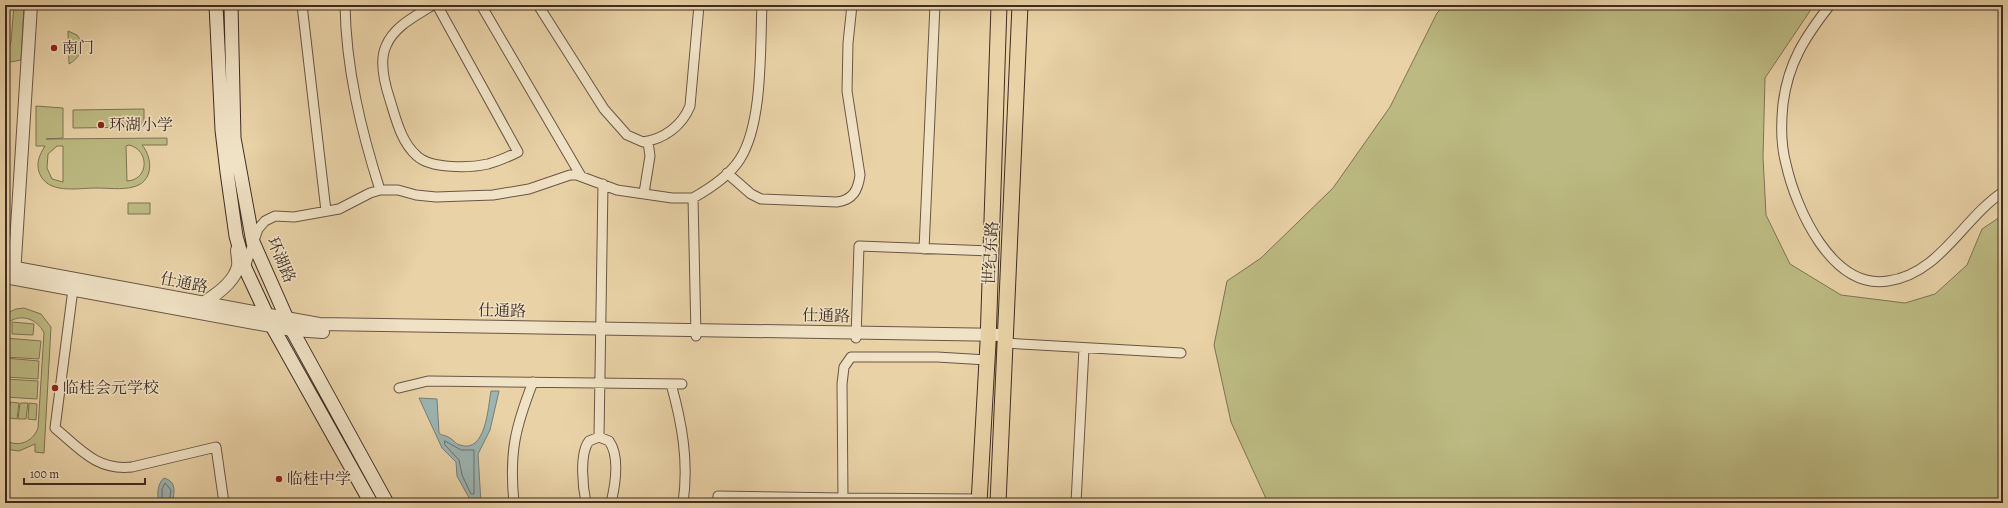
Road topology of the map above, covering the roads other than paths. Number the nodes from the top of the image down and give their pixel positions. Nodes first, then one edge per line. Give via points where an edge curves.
1 (31, 5) edge
2 (216, 5) edge
3 (231, 5) edge
4 (302, 5) edge
5 (345, 5) edge
6 (433, 5) edge
7 (436, 5) edge
8 (481, 5) edge
9 (538, 5) edge
10 (699, 5) edge
11 (762, 5) edge
12 (852, 5) edge
13 (935, 5) edge
14 (999, 5) edge
15 (1020, 5) edge
16 (1830, 5) edge
17 (648, 142) junction
18 (727, 173) junction
19 (582, 176) junction
20 (603, 184) junction
21 (380, 190) junction
22 (2003, 192) edge
23 (644, 193) junction
24 (693, 198) junction
25 (326, 211) junction
26 (236, 236) junction
27 (253, 242) junction
28 (924, 249) junction
29 (991, 251) junction
30 (245, 268) junction
31 (10, 272) edge
32 (73, 290) junction
33 (203, 303) junction
34 (270, 321) junction
35 (290, 324) junction
36 (601, 332) junction
37 (696, 333) junction
38 (856, 336) junction
39 (988, 339) junction
40 (1005, 339) junction
41 (1084, 348) junction
42 (1181, 353) dead end
43 (987, 360) junction
44 (532, 382) junction
45 (599, 383) junction
46 (671, 384) junction
47 (682, 384) dead end
48 (399, 388) dead end
49 (599, 437) junction
50 (843, 500) edge
51 (979, 501) edge
52 (224, 503) edge
53 (371, 503) edge
54 (387, 503) edge
55 (514, 503) edge
56 (586, 503) edge
57 (611, 503) edge
58 (683, 503) edge
59 (718, 503) edge
60 (998, 503) edge
61 (1076, 503) edge

1 - 31 street
2 - 26 main road via 222,130
3 - 27 main road, 环湖路 via 234,138
4 - 25 street
5 - 21 street via 350,73 355,100
6 - 7 street via 394,32 383,54 388,91 398,126 407,145 428,163 468,166 504,159 518,152
8 - 19 street
9 - 17 street via 604,109 627,135 638,141
10 - 17 street via 690,106 681,124 667,134
11 - 18 street via 755,122 740,160
12 - 18 street via 847,92 860,175 852,197 837,202 761,199 751,194
13 - 28 street
14 - 29 main road, 世纪东路
15 - 40 main road, 世纪东路
16 - 22 street via 1809,33 1793,62 1783,104 1782,126 1786,164 1802,211 1812,231 1832,258 1846,271 1864,280 1875,282 1899,279 1930,263 1977,213
17 - 23 street via 650,156
18 - 24 street
19 - 20 street
19 - 21 street via 570,175 529,189 492,195 436,197 398,190
20 - 23 street via 617,190
20 - 36 street
21 - 25 street via 340,209
23 - 24 street via 677,199
24 - 37 street
25 - 27 street via 275,216 265,221 258,229
26 - 30 main road
26 - 33 street via 238,266 232,278
27 - 30 street
27 - 35 main road, 环湖路
28 - 29 street
28 - 38 street via 859,246
29 - 39 main road, 世纪东路
30 - 34 main road
31 - 32 street, 仕通路
31 - 33 street, 仕通路
32 - 34 street, 仕通路
32 - 52 street via 55,428 95,460 108,467 132,467 216,447
33 - 34 street, 仕通路
34 - 35 street, 仕通路
34 - 53 main road
35 - 36 street, 仕通路 via 321,332
35 - 54 main road, 环湖路
36 - 37 street, 仕通路
36 - 45 street
37 - 38 street, 仕通路
38 - 39 street, 仕通路
39 - 40 street, 仕通路
39 - 43 main road, 世纪东路
40 - 41 street
40 - 60 main road, 世纪东路
41 - 42 street
41 - 61 street
43 - 50 street via 851,357 844,367 842,384
43 - 51 main road, 世纪东路
44 - 45 street
44 - 48 street via 428,381
44 - 55 street via 514,441
45 - 46 street
45 - 49 street
46 - 47 street
46 - 58 street via 685,449 686,486
49 - 56 street via 590,441 585,452 583,473
49 - 57 street via 609,441 614,452 615,473
50 - 51 street
50 - 59 street via 718,496

